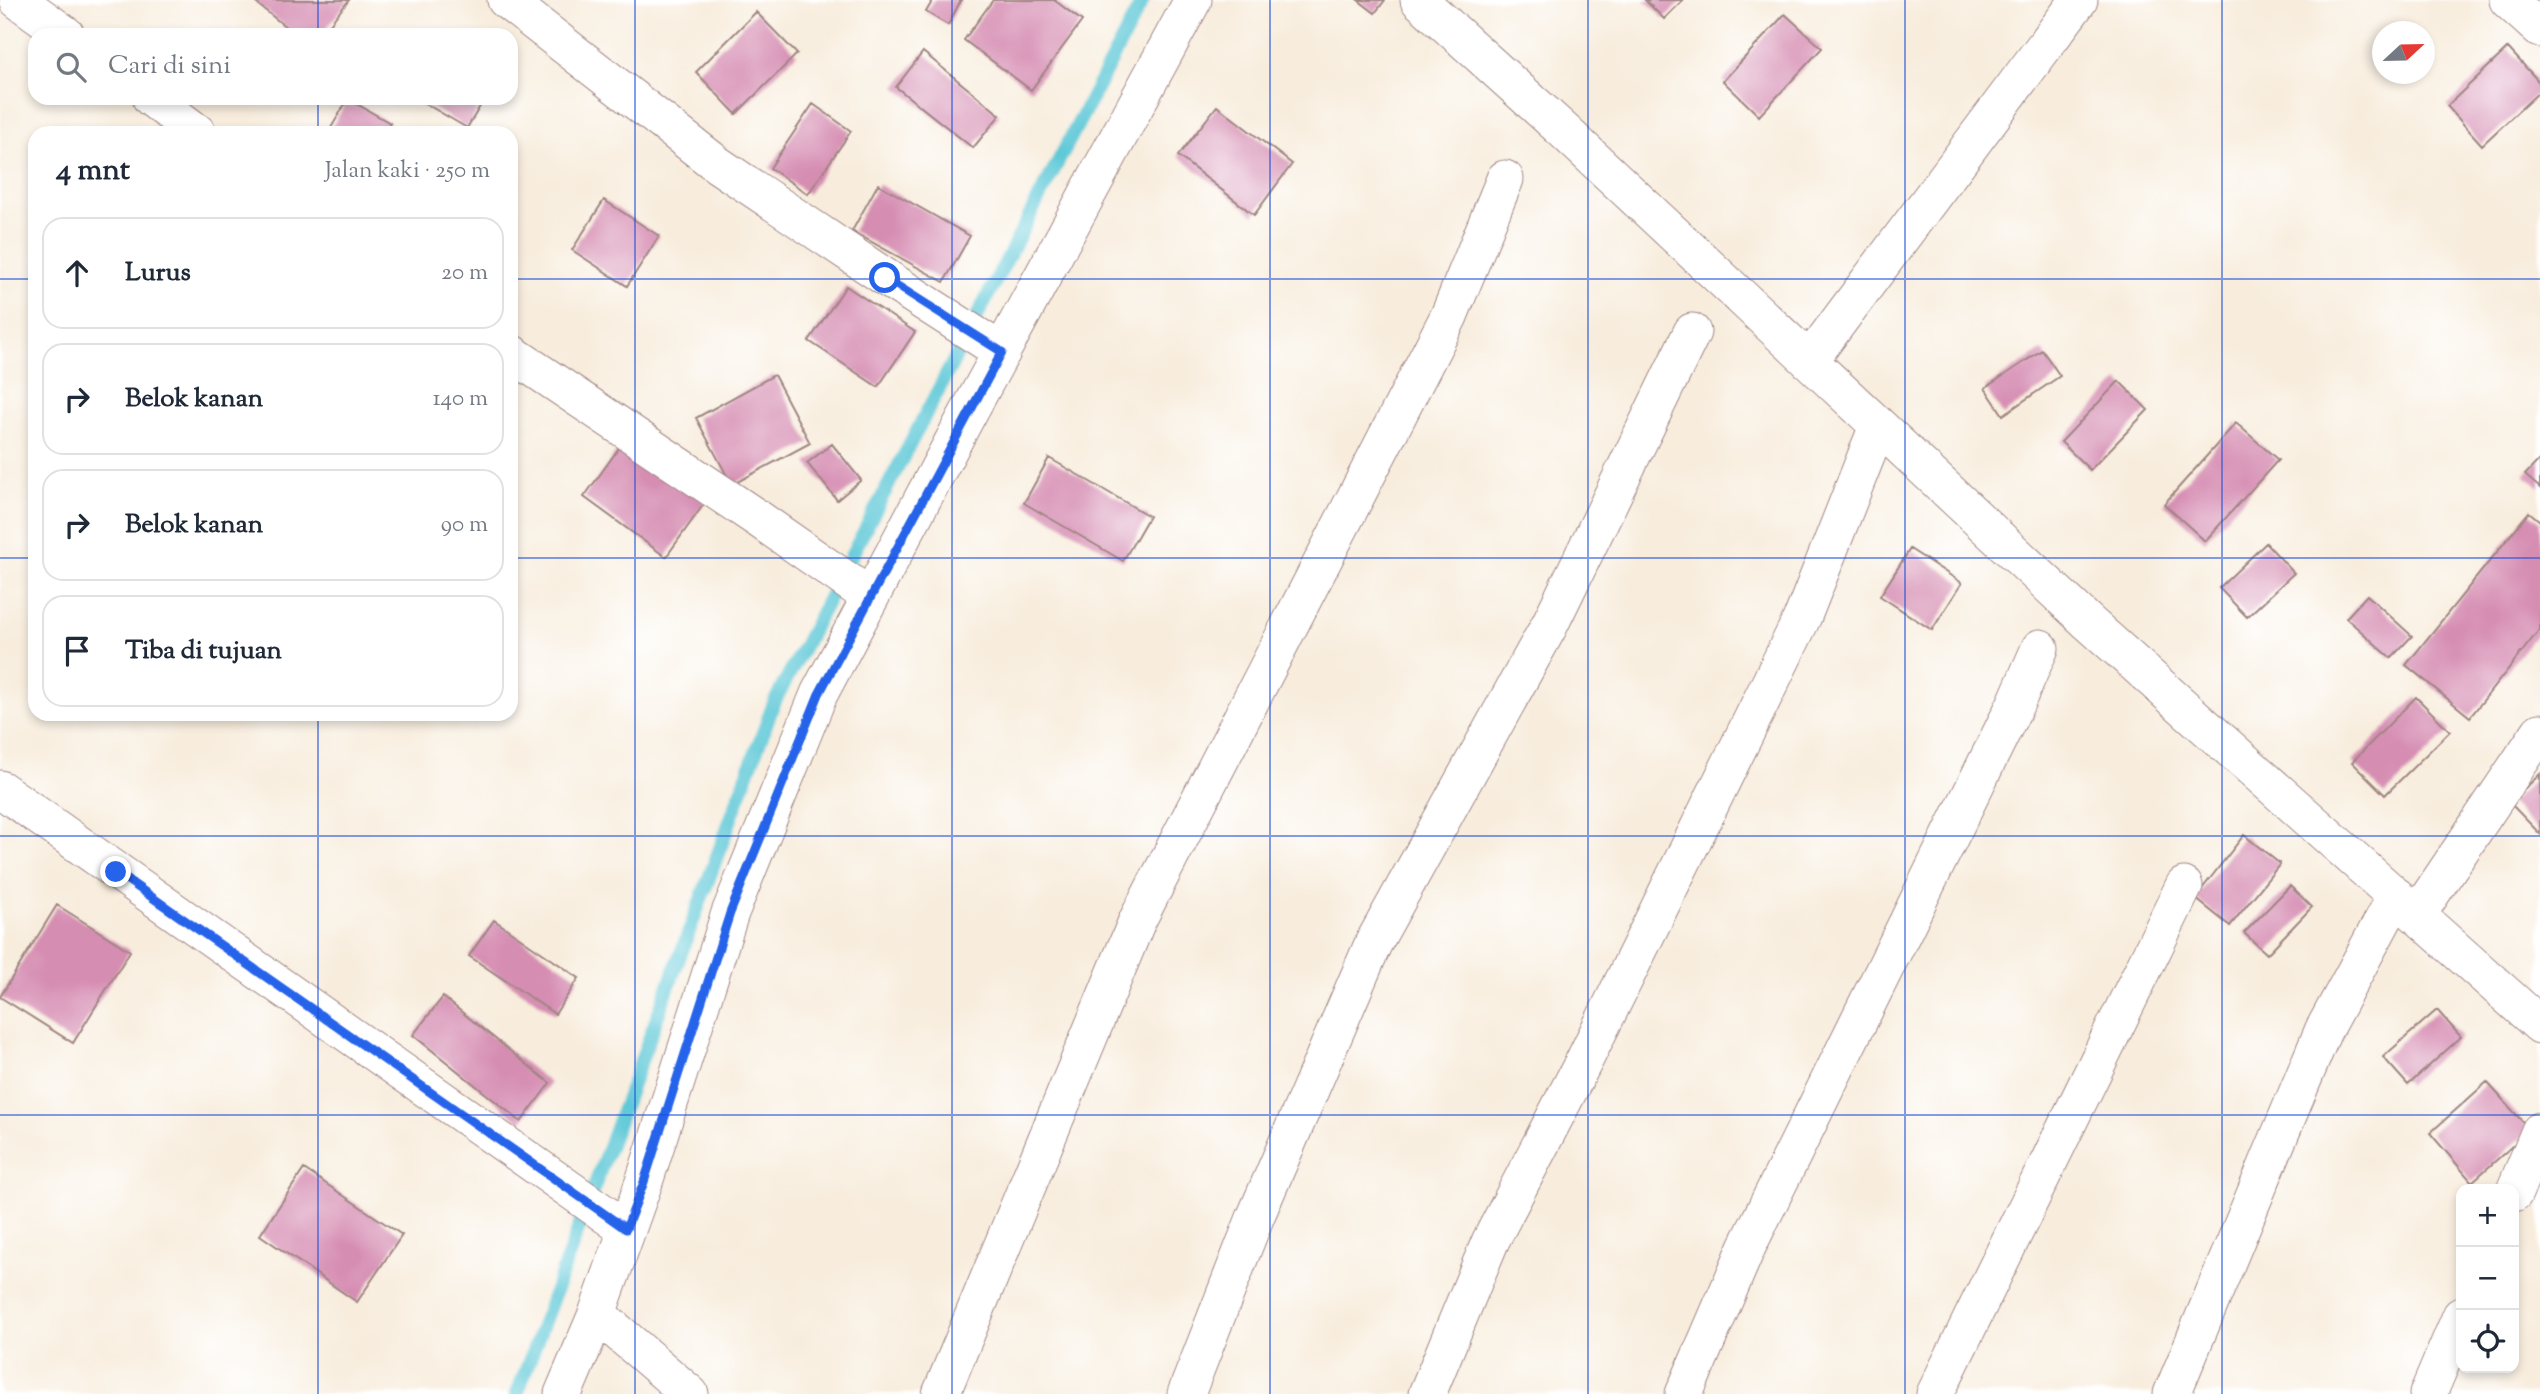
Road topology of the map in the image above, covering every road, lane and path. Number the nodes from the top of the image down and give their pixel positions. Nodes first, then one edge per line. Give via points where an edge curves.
1 (18, 0) edge
2 (506, 0) edge
3 (1193, 0) edge
4 (1419, 0) edge
5 (2080, 0) edge
6 (2508, 0) edge
7 (56, 28) edge
8 (2540, 29) edge
9 (160, 105) edge
10 (189, 126) edge
11 (1505, 179) dead end
12 (1692, 332) dead end
13 (1002, 352) junction
14 (518, 358) edge
15 (1809, 361) junction
16 (1878, 426) junction
17 (869, 596) junction
18 (2040, 648) dead end
19 (2540, 732) edge
20 (0, 789) edge
21 (2184, 886) dead end
22 (2406, 906) junction
23 (2540, 1025) edge
24 (2540, 1131) edge
25 (2518, 1184) edge
26 (626, 1229) junction
27 (597, 1314) junction
28 (2456, 1328) edge
29 (563, 1394) edge
30 (690, 1394) edge
31 (941, 1394) edge
32 (1186, 1394) edge
33 (1427, 1394) edge
34 (1684, 1394) edge
35 (1934, 1394) edge
36 (2172, 1394) edge
37 (2428, 1394) edge

1 - 7 street
2 - 13 street via 718,165
3 - 13 street
4 - 15 street
5 - 15 street
6 - 8 street
9 - 10 street
11 - 31 street via 1449,316 1137,921
12 - 32 street via 1549,626 1373,944 1255,1218
13 - 17 street
14 - 17 street
15 - 16 street
16 - 22 street
16 - 33 street via 1803,617 1490,1242
17 - 26 street via 819,694 730,913
18 - 34 street via 1747,1247
19 - 22 street
20 - 26 street
21 - 35 street
22 - 23 street
22 - 36 street via 2323,1031
24 - 25 street
26 - 27 street
27 - 29 street
27 - 30 street
28 - 37 street

